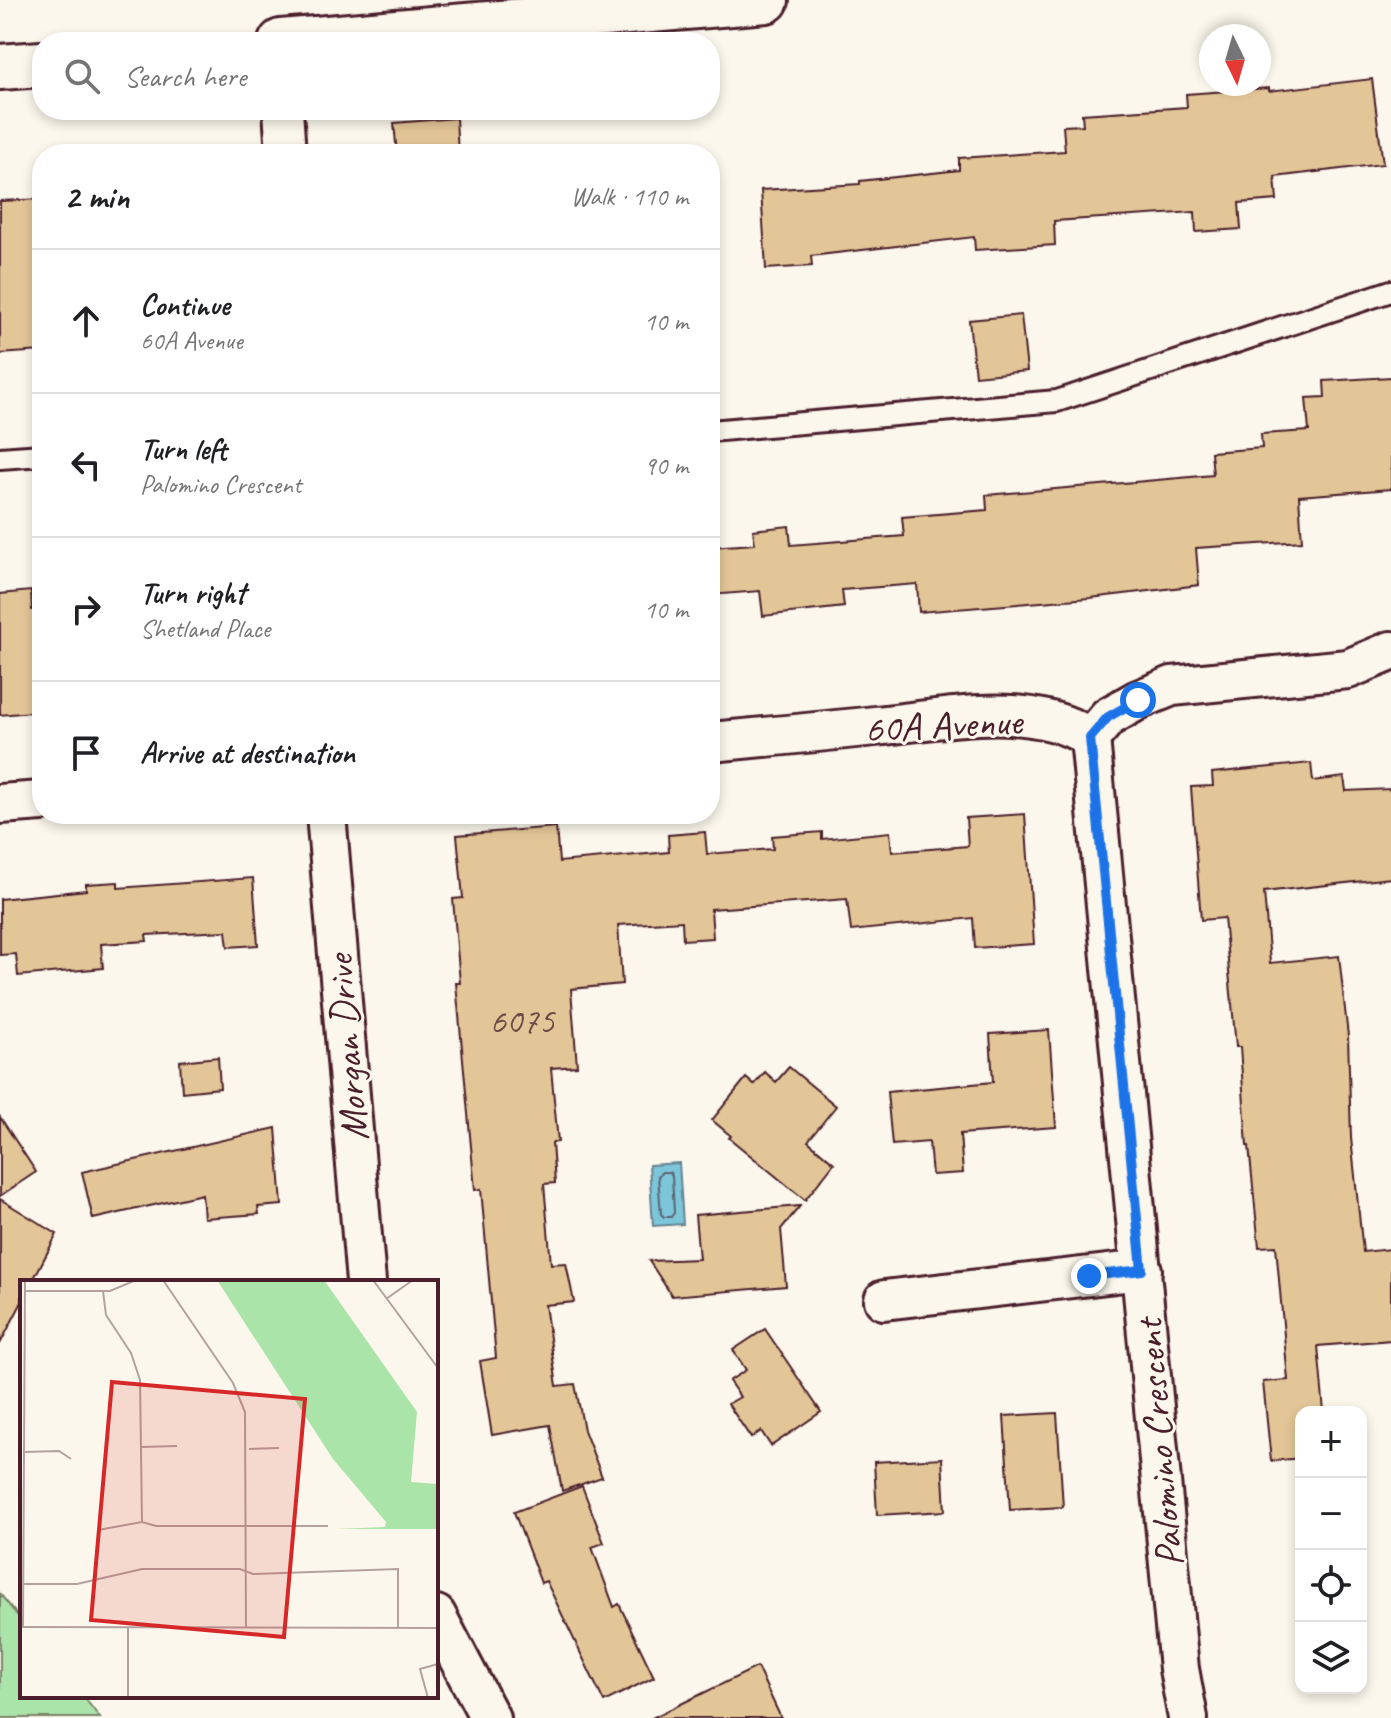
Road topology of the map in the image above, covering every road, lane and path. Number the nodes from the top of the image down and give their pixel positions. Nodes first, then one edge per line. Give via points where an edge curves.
1 (766, 0) edge
2 (396, 32) edge
3 (32, 65) edge
4 (0, 67) edge
5 (284, 120) edge
6 (285, 144) edge
7 (1391, 291) edge
8 (720, 430) edge
9 (32, 456) edge
10 (0, 458) edge
11 (1391, 651) edge
12 (1090, 738) junction
13 (720, 741) edge
14 (32, 802) edge
15 (0, 804) edge
16 (327, 824) edge
17 (1142, 1270) junction
18 (366, 1280) edge
19 (884, 1300) dead end
20 (438, 1619) edge
21 (490, 1718) edge
22 (1188, 1718) edge

1 - 2 main road
3 - 4 main road
5 - 6 street
7 - 8 lane via 1057,401
9 - 10 lane
11 - 12 street via 1348,669 1172,686 1108,717
12 - 13 street, 60A Avenue via 1039,719 988,716
12 - 17 street, Palomino Crescent
14 - 15 street
16 - 18 street, Morgan Drive
17 - 19 street
17 - 22 street, Palomino Crescent
20 - 21 street

